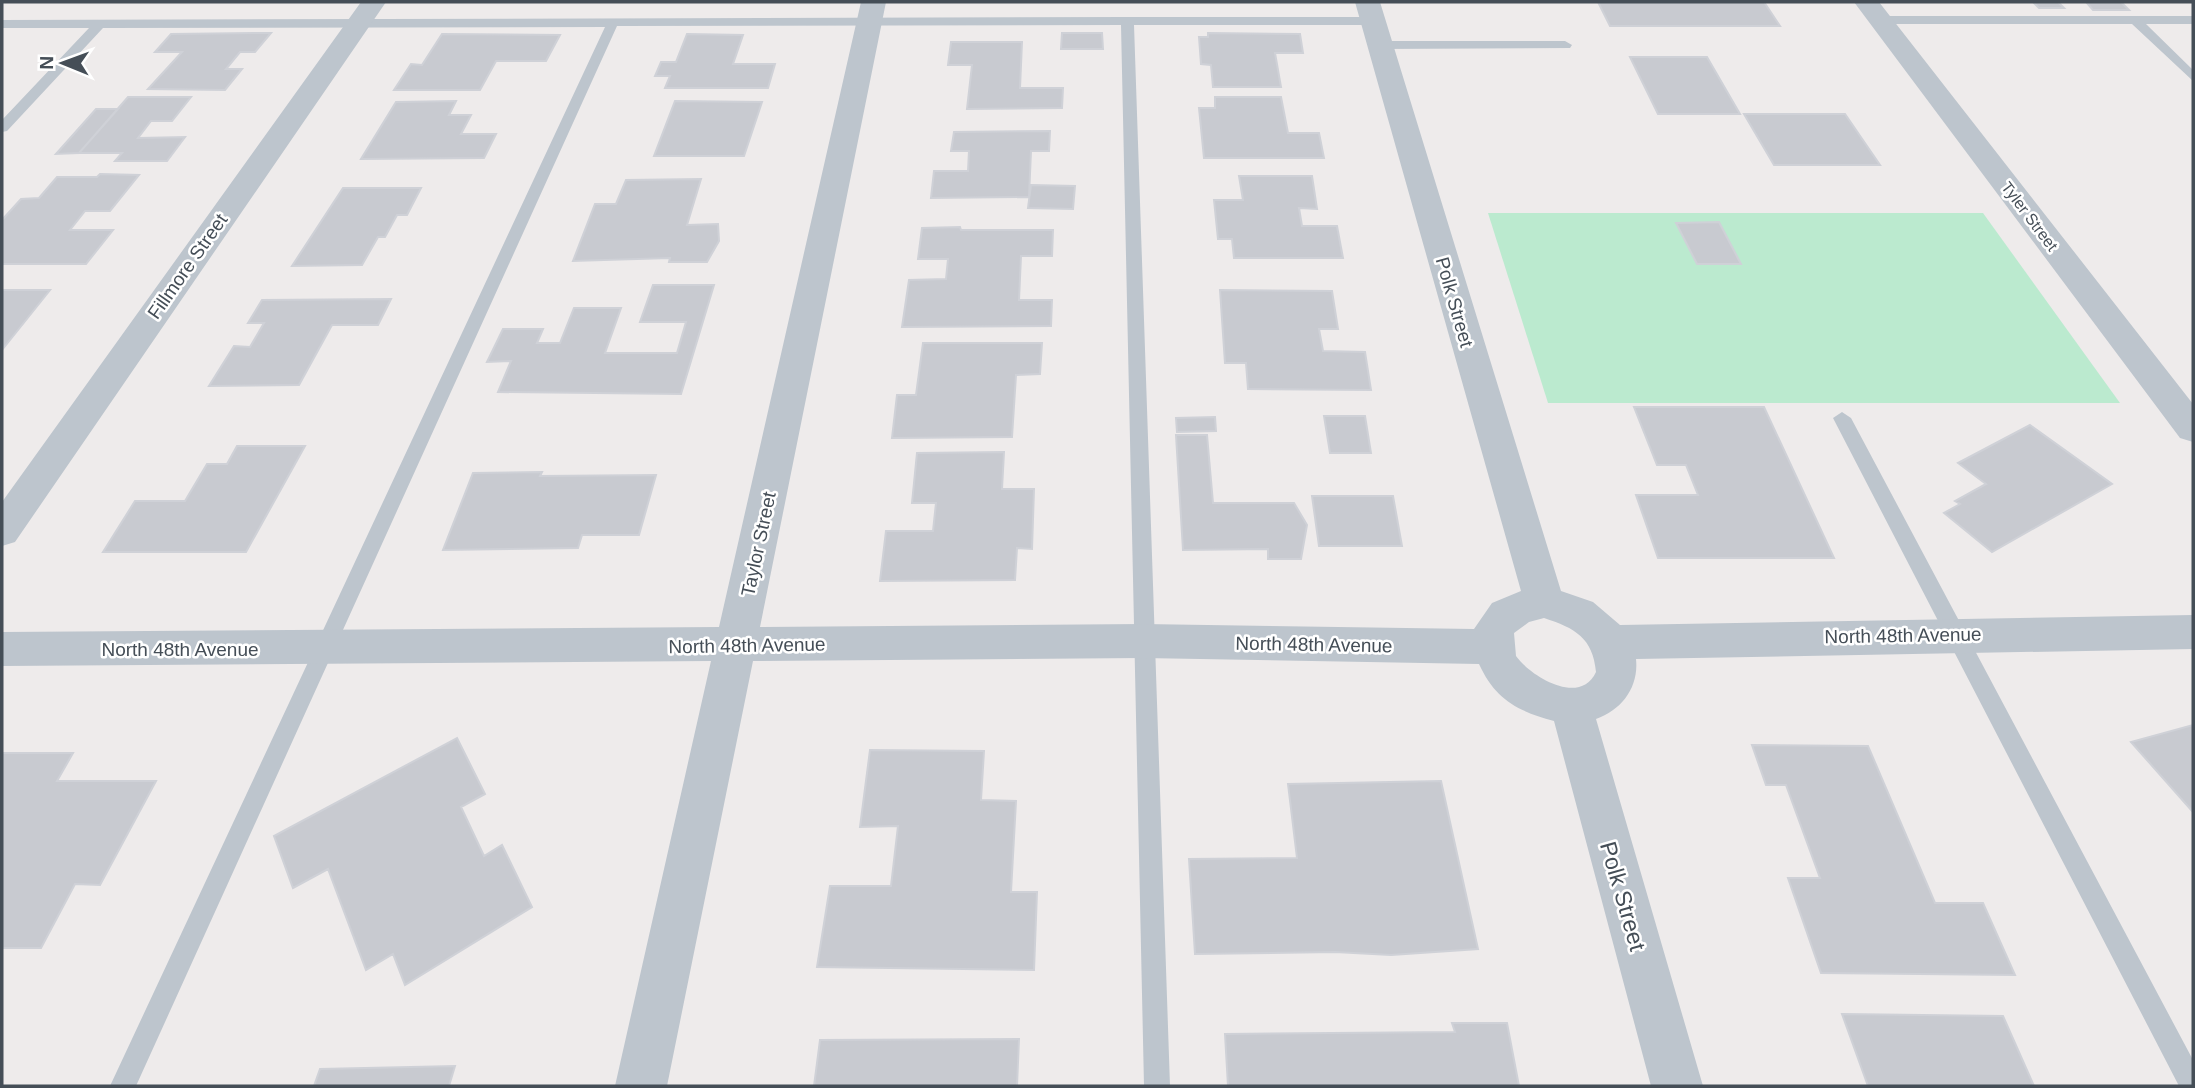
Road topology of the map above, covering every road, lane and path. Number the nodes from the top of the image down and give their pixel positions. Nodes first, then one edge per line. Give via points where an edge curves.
1 (1873, 11) edge
2 (366, 12) edge
3 (871, 12) edge
4 (2135, 20) junction
5 (2193, 20) edge
6 (1127, 21) junction
7 (612, 22) junction
8 (1373, 23) edge
9 (2, 24) edge
10 (99, 24) junction
11 (1565, 45) dead end
12 (2193, 77) edge
13 (2, 128) edge
14 (1842, 418) dead end
15 (2193, 429) edge
16 (2, 531) edge
17 (1544, 602) junction
18 (2193, 632) edge
19 (1954, 634) junction
20 (1143, 641) junction
21 (1612, 642) junction
22 (737, 646) junction
23 (1493, 647) junction
24 (324, 648) junction
25 (2, 649) edge
26 (1571, 706) junction
27 (123, 1086) edge
28 (641, 1086) edge
29 (1157, 1086) edge
30 (1677, 1086) edge
31 (2193, 1086) edge

1 - 4 lane
1 - 15 street, Tyler Street
2 - 7 lane
2 - 10 lane
2 - 16 street, Fillmore Street
3 - 6 lane
3 - 7 lane
3 - 22 street, Taylor Street
4 - 5 lane
4 - 12 lane
6 - 8 lane
6 - 20 lane
7 - 24 lane
8 - 11 lane
8 - 17 street, Polk Street
9 - 10 lane
10 - 13 lane
14 - 19 lane
17 - 21 street via 1583,614
17 - 23 street via 1526,604 1506,615 1494,632
18 - 19 street, North 48th Avenue
19 - 21 street, North 48th Avenue
19 - 31 lane
20 - 22 street, North 48th Avenue
20 - 23 street, North 48th Avenue
20 - 29 lane
21 - 26 street via 1618,672 1613,685 1588,704
22 - 24 street, North 48th Avenue
22 - 28 street, Taylor Street
23 - 26 street via 1510,681 1549,703
24 - 25 street, North 48th Avenue
24 - 27 lane
26 - 30 street, Polk Street

